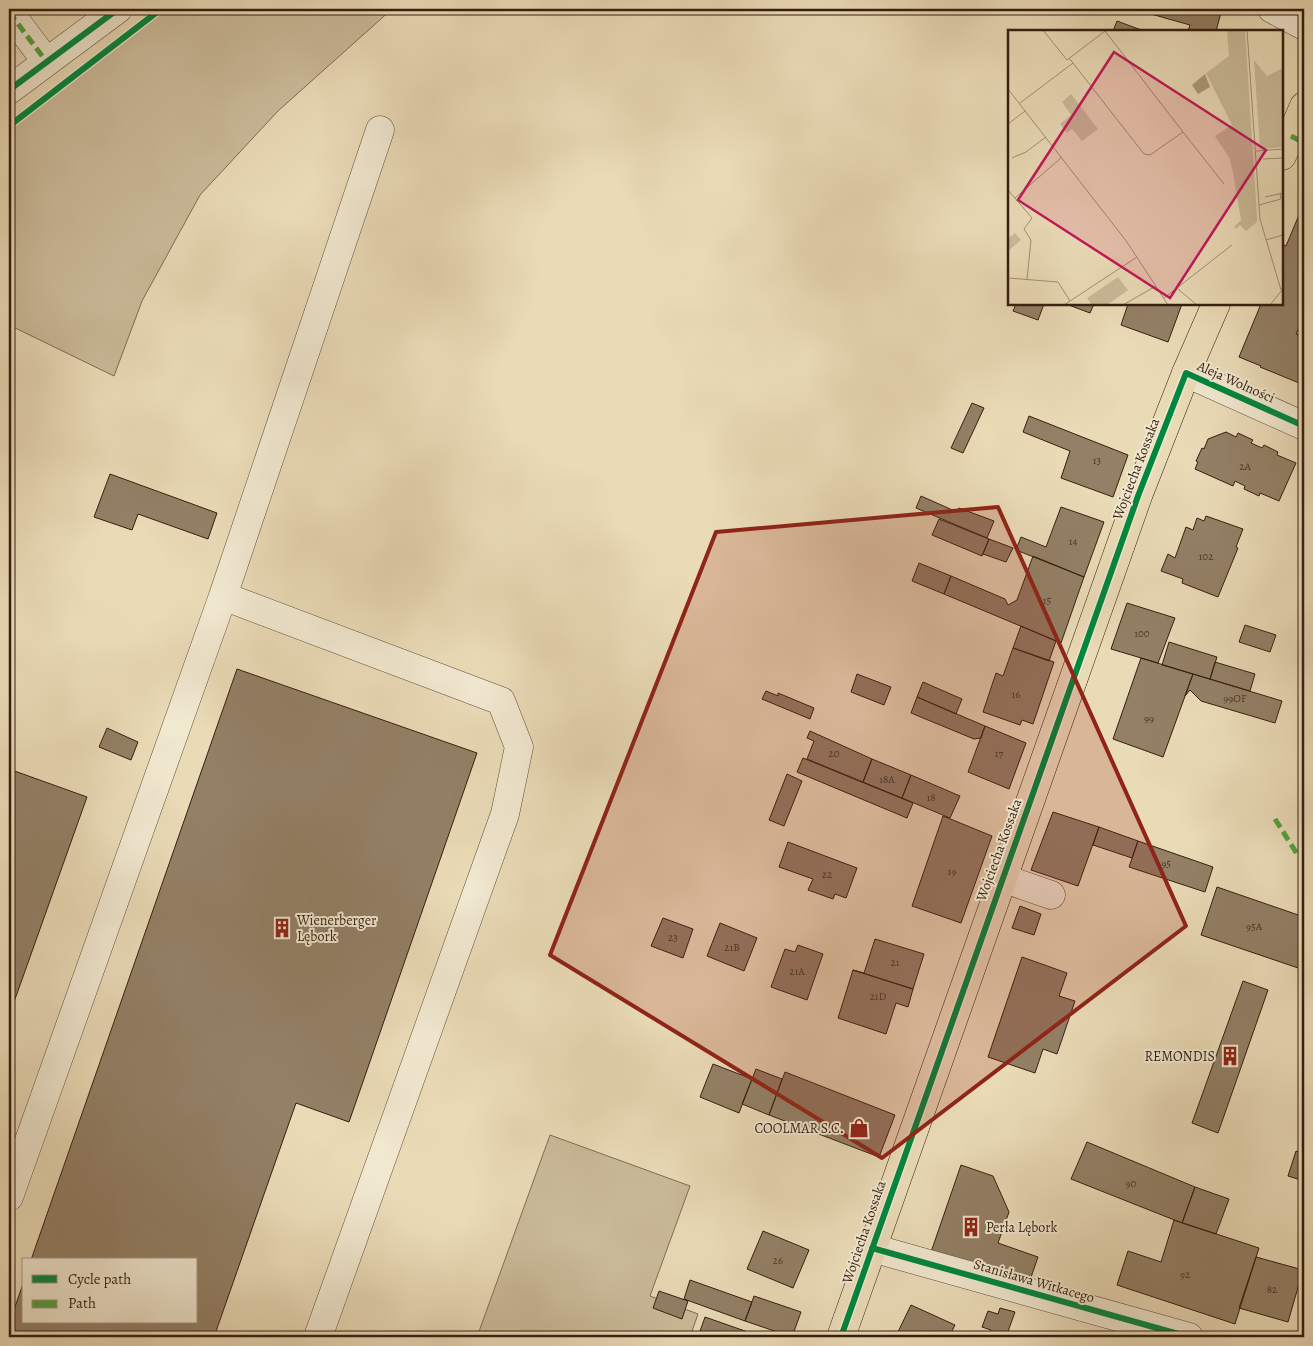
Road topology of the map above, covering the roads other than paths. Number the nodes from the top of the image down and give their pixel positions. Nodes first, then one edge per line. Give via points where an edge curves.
1 (118, 9) edge
2 (1272, 9) edge
3 (9, 12) edge
4 (1304, 26) edge
5 (46, 61) junction
6 (9, 90) edge
7 (1304, 106) edge
8 (380, 130) dead end
9 (1292, 145) edge
10 (1216, 305) edge
11 (1186, 373) junction
12 (1304, 426) edge
13 (223, 596) junction
14 (1002, 878) junction
15 (1052, 895) dead end
16 (9, 1197) edge
17 (872, 1248) junction
18 (318, 1337) edge
19 (840, 1337) edge
20 (1189, 1337) edge

1 - 5 street
2 - 4 street
3 - 5 street
5 - 6 street
7 - 9 main road
8 - 13 street
10 - 11 main road, Wojciecha Kossaka
11 - 12 street, Aleja Wolności
11 - 14 main road, Wojciecha Kossaka via 1134,506
13 - 16 street
13 - 18 street via 501,701 518,747 505,814
14 - 15 street
14 - 17 main road, Wojciecha Kossaka
17 - 19 main road, Wojciecha Kossaka
17 - 20 street, Stanisława Witkacego

